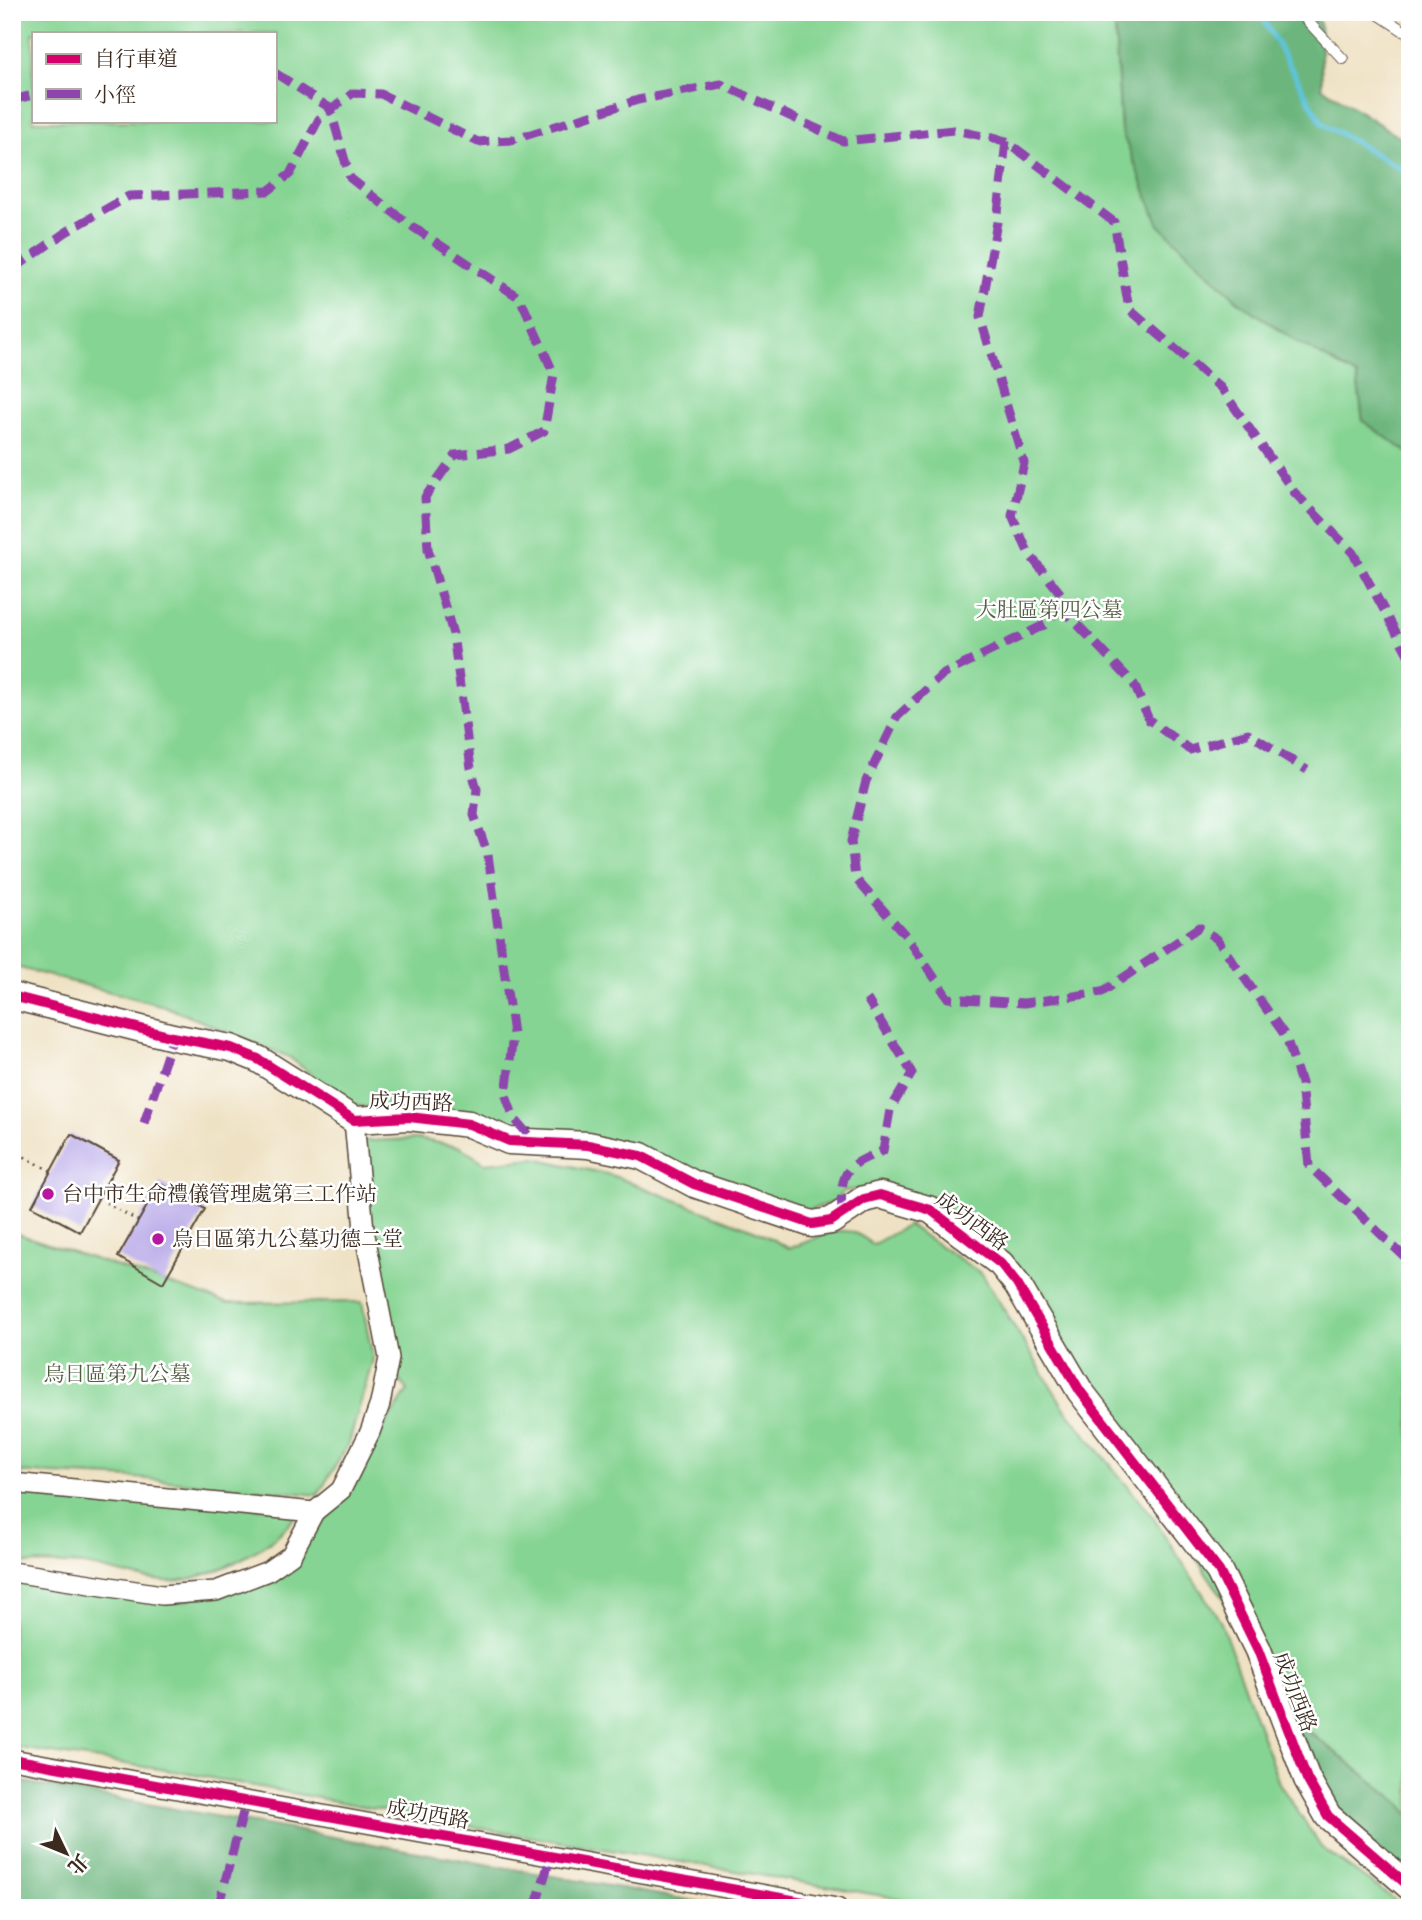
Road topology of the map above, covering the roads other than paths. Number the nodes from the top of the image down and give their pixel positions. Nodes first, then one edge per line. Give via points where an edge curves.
1 (1299, 12) edge
2 (1375, 12) edge
3 (1410, 35) edge
4 (1343, 59) dead end
5 (12, 996) edge
6 (354, 1120) junction
7 (12, 1483) edge
8 (314, 1513) junction
9 (12, 1572) edge
10 (12, 1759) edge
11 (1410, 1887) edge
12 (837, 1908) edge

1 - 4 lane
2 - 3 lane
5 - 6 street, 成功西路 via 231,1048 258,1059
6 - 8 street, 成功西路 via 364,1230 389,1358 370,1432 341,1490
6 - 11 street, 成功西路 via 409,1117 469,1124 509,1141 587,1145 641,1156 694,1184 812,1224 831,1221 864,1199 880,1195 931,1210 1001,1264 1017,1284 1080,1391 1219,1571 1258,1650 1307,1779 1328,1816
7 - 8 street
8 - 9 street, 成功西路 via 291,1555 268,1571 216,1591 162,1595
10 - 12 street, 成功西路

